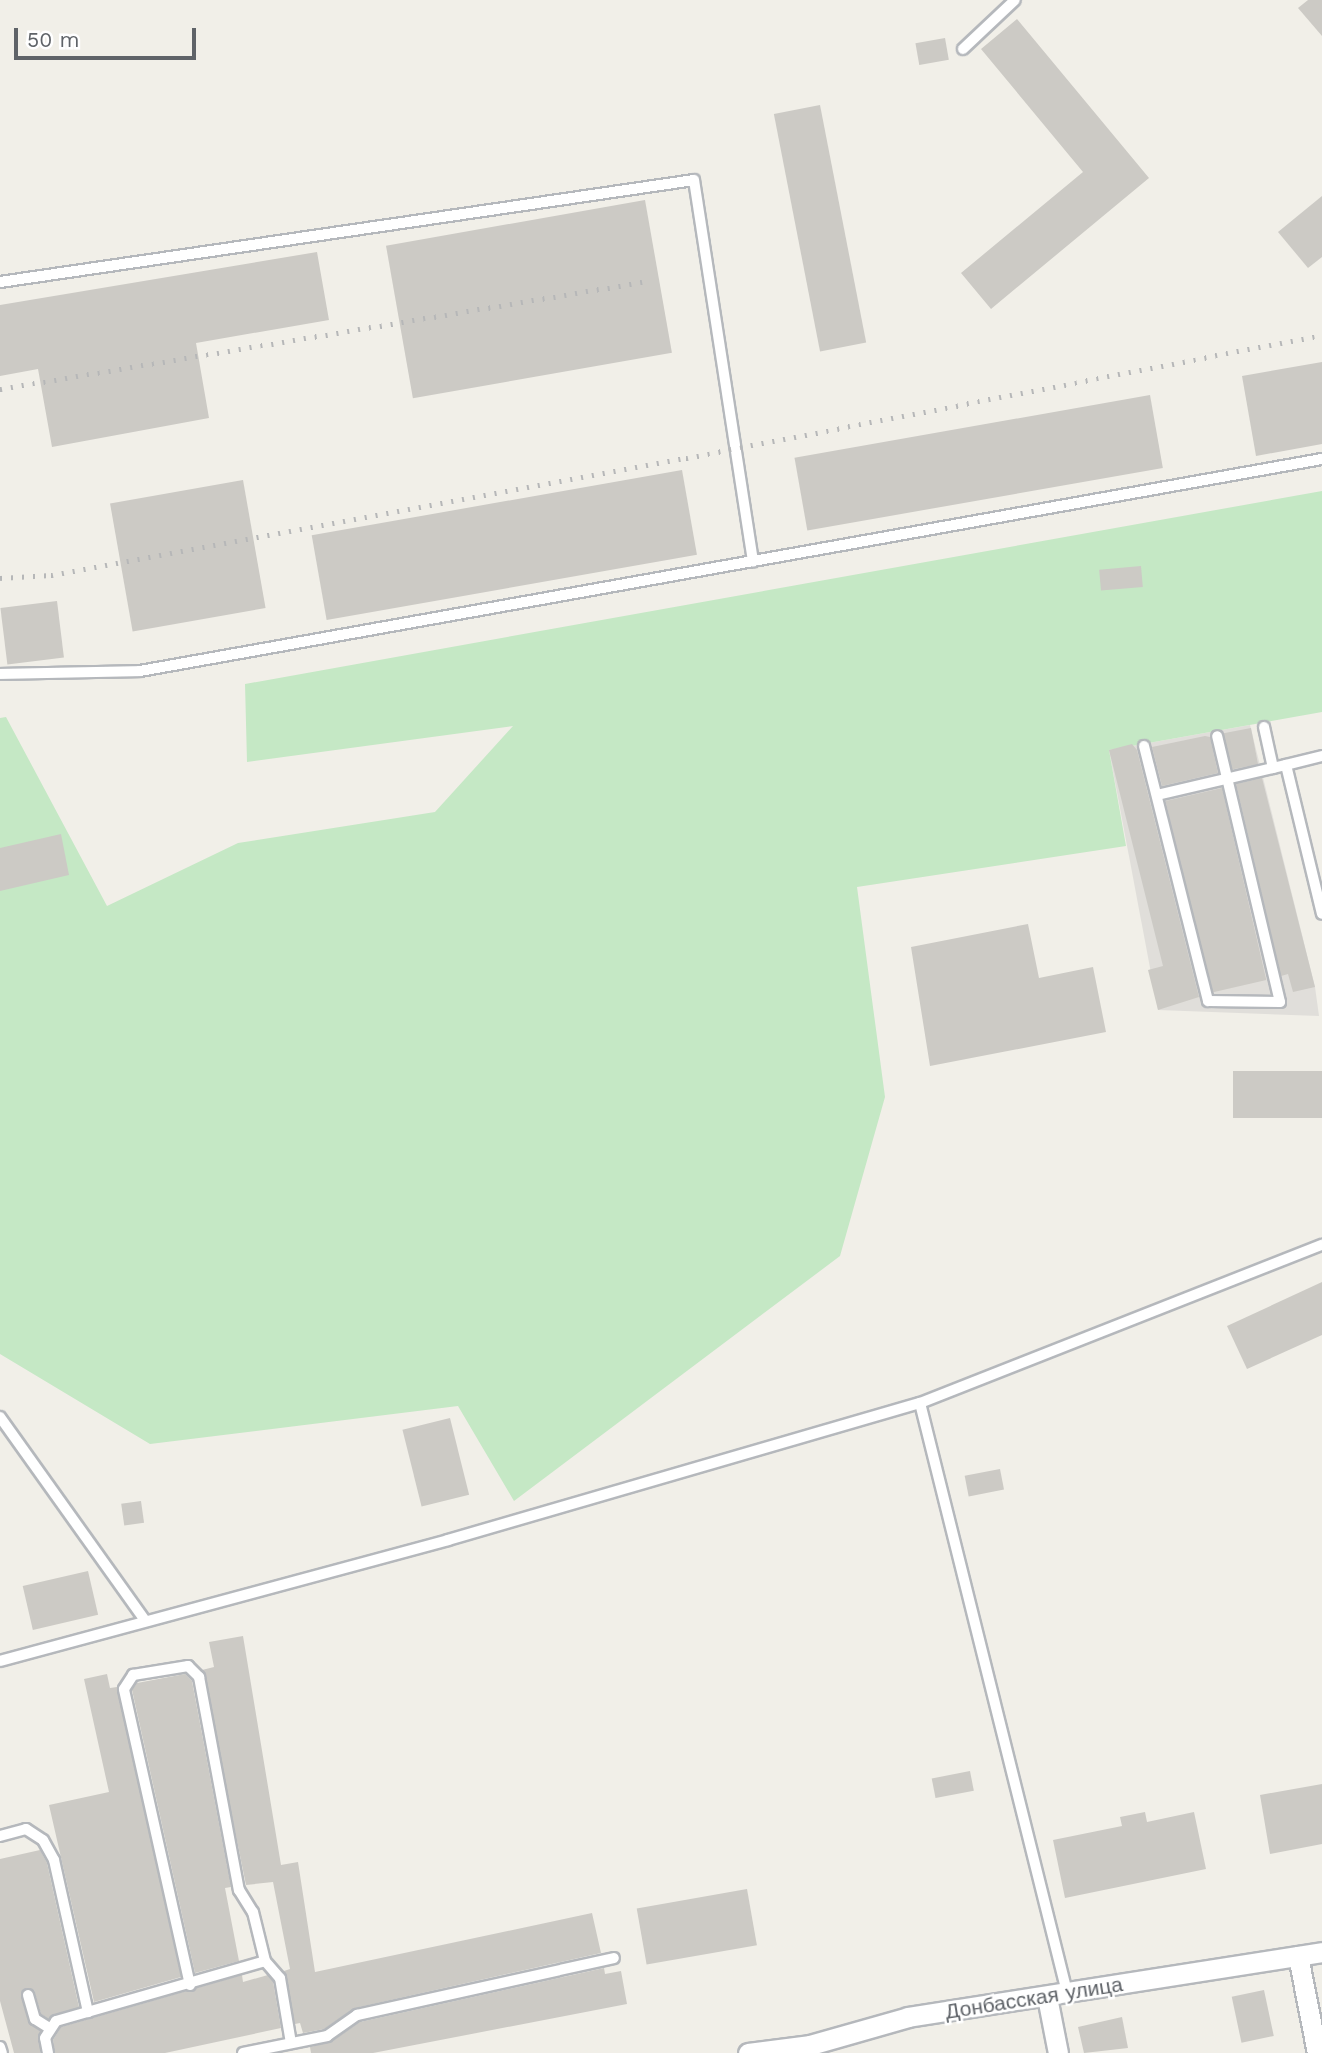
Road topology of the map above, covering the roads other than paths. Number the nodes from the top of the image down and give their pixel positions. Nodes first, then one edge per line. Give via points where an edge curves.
1 (1015, 0) edge
2 (963, 49) dead end
3 (0, 282) edge
4 (1322, 459) edge
5 (753, 561) junction
6 (0, 674) edge
7 (1264, 727) dead end
8 (1217, 736) dead end
9 (1144, 746) dead end
10 (1322, 756) edge
11 (1286, 765) junction
12 (1273, 768) junction
13 (1227, 779) junction
14 (1157, 795) junction
15 (1322, 914) edge
16 (1322, 1245) edge
17 (920, 1403) junction
18 (0, 1417) edge
19 (145, 1620) junction
20 (0, 1661) edge
21 (0, 1836) edge
22 (1322, 1952) edge
23 (1297, 1956) junction
24 (614, 1958) dead end
25 (265, 1961) junction
26 (190, 1985) junction
27 (1067, 1992) junction
28 (28, 1995) dead end
29 (1047, 1997) junction
30 (88, 2012) junction
31 (48, 2027) junction
32 (291, 2043) junction
33 (0, 2047) edge
34 (811, 2049) edge
35 (2, 2053) edge
36 (48, 2053) edge
37 (243, 2053) edge
38 (748, 2053) edge
39 (1058, 2053) edge
40 (1317, 2053) edge

1 - 2 lane
3 - 5 lane via 694,180
4 - 5 lane
5 - 6 lane via 140,671
7 - 12 lane
8 - 13 lane
9 - 14 lane
10 - 11 lane
11 - 12 lane
11 - 15 lane
12 - 13 lane
13 - 14 lane
13 - 14 lane via 1280,1002 1208,1001
16 - 17 lane
17 - 19 lane via 447,1540
17 - 27 lane
18 - 19 lane
19 - 20 lane
21 - 30 lane via 26,1829 43,1840 54,1860
22 - 23 street, Донбасская улица
23 - 27 street, Донбасская улица
23 - 40 street
24 - 32 lane via 358,2015 327,2036
25 - 26 lane
25 - 26 lane via 254,1912 239,1890 200,1677 188,1666 133,1675 124,1689
25 - 32 lane via 280,1978
26 - 30 lane
27 - 29 street, Донбасская улица
28 - 31 lane via 35,2019
29 - 34 street, Донбасская улица via 908,2017
29 - 39 street
30 - 31 lane
31 - 36 lane
32 - 37 lane
33 - 35 lane
34 - 38 street, Донбасская улица

